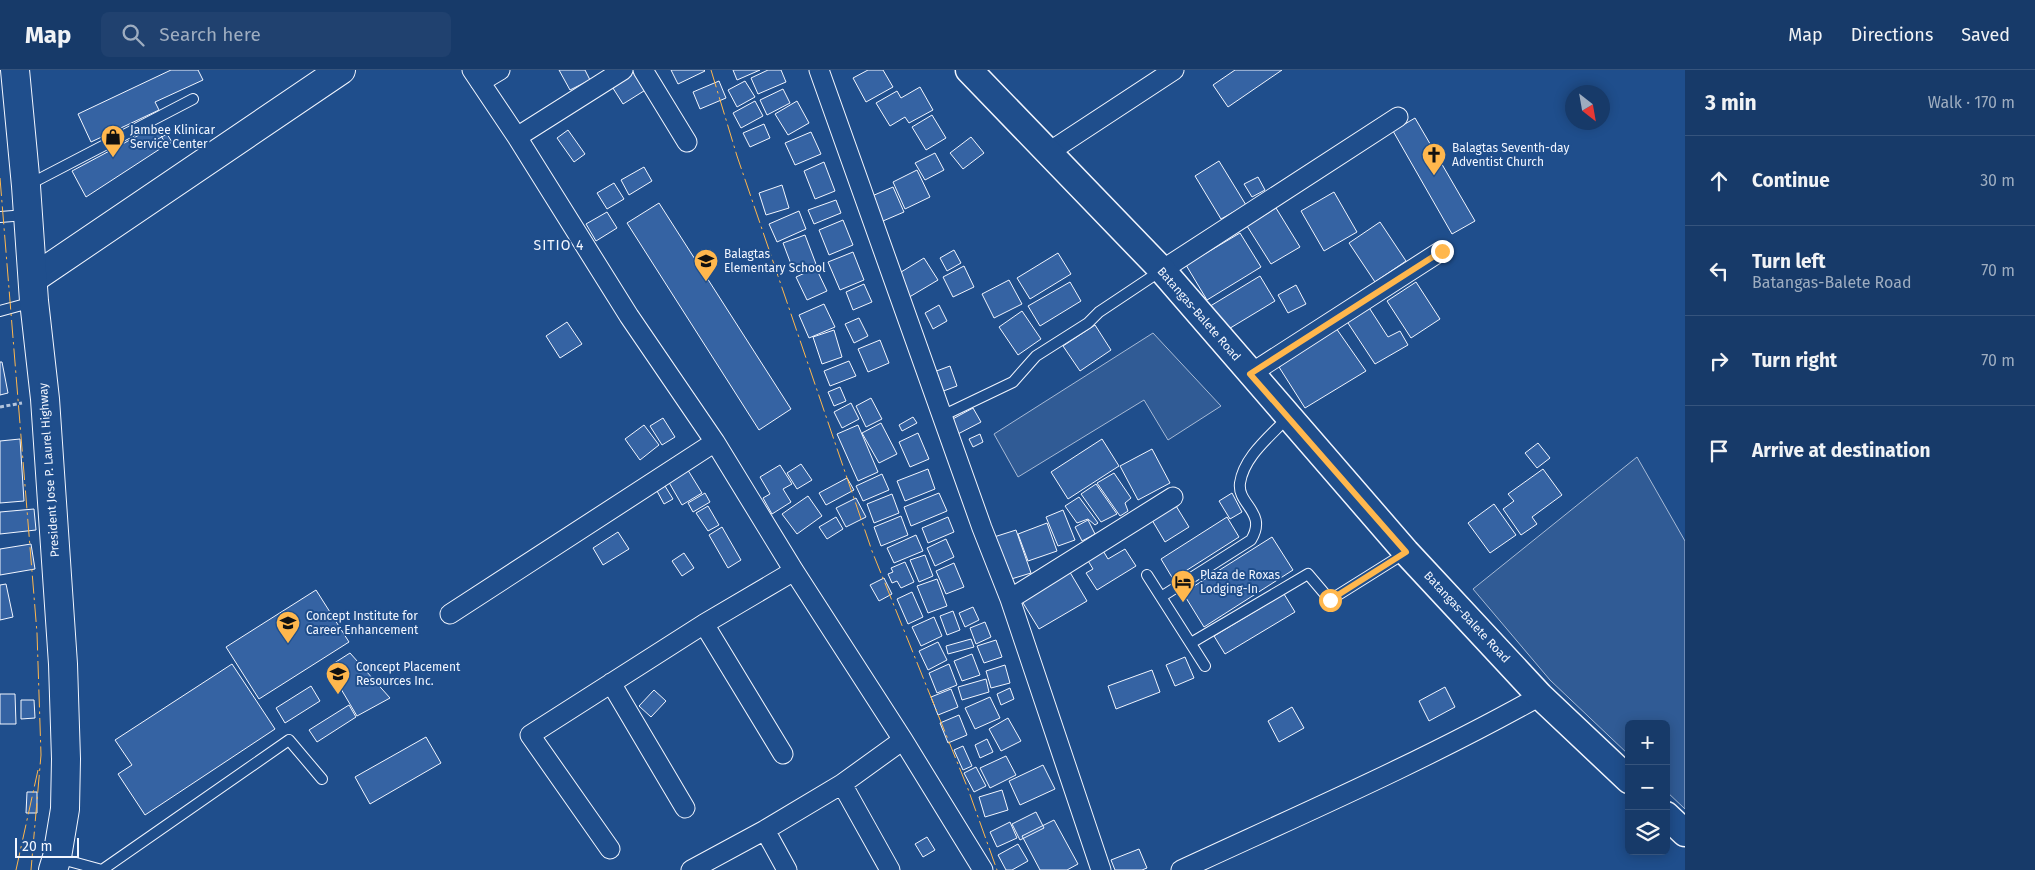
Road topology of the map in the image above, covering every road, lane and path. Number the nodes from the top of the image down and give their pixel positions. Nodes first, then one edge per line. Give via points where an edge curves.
1 (16, 70) edge
2 (341, 70) edge
3 (500, 70) edge
4 (623, 70) edge
5 (643, 70) edge
6 (819, 70) edge
7 (969, 70) edge
8 (1174, 70) edge
9 (476, 76) edge
10 (193, 99) dead end
11 (1398, 117) dead end
12 (517, 137) junction
13 (687, 142) dead end
14 (1049, 152) junction
15 (26, 186) junction
16 (28, 215) junction
17 (0, 217) edge
18 (1442, 251) dead end
19 (1162, 270) junction
20 (34, 290) junction
21 (0, 311) edge
22 (1250, 374) junction
23 (942, 416) junction
24 (1289, 416) junction
25 (715, 442) junction
26 (1173, 497) dead end
27 (1406, 552) junction
28 (794, 571) junction
29 (1147, 575) dead end
30 (1161, 597) junction
31 (1010, 599) junction
32 (450, 614) dead end
33 (704, 624) junction
34 (1191, 643) junction
35 (1205, 666) dead end
36 (611, 683) junction
37 (1540, 696) junction
38 (903, 740) junction
39 (783, 754) dead end
40 (1625, 776) edge
41 (322, 779) dead end
42 (842, 784) junction
43 (685, 808) dead end
44 (1670, 819) edge
45 (765, 830) junction
46 (1685, 833) edge
47 (610, 849) dead end
48 (55, 864) edge
49 (1094, 867) edge
50 (102, 870) edge
51 (691, 870) edge
52 (787, 870) edge
53 (890, 870) edge
54 (983, 870) edge
55 (1181, 870) edge

1 - 15 main road, President Jose P. Laurel Highway
2 - 20 main road
3 - 9 street
4 - 12 street
5 - 13 street
6 - 23 street
7 - 14 main road, Batangas-Balete Road
8 - 14 street
9 - 12 street
10 - 15 lane
11 - 19 street
12 - 25 street via 629,316
14 - 19 main road, Batangas-Balete Road
15 - 16 main road, President Jose P. Laurel Highway
16 - 17 lane
16 - 20 main road, President Jose P. Laurel Highway
18 - 22 street
19 - 22 main road, Batangas-Balete Road
19 - 23 lane via 1036,356 1013,382
20 - 21 lane
20 - 48 main road, President Jose P. Laurel Highway via 45,399 63,664 66,809
22 - 24 main road, Batangas-Balete Road
23 - 31 street
24 - 27 main road, Batangas-Balete Road
24 - 30 lane via 1246,463 1240,484 1241,493 1256,519 1257,530 1251,540
25 - 28 street
25 - 32 street
26 - 31 street
27 - 34 lane via 1330,600 1308,574
27 - 37 main road, Batangas-Balete Road
28 - 33 street
28 - 38 street
29 - 30 lane
30 - 34 lane
31 - 49 street
33 - 36 street
33 - 39 street
34 - 35 lane
36 - 43 street
36 - 47 street via 530,735
37 - 40 main road, Batangas-Balete Road
37 - 55 street via 1371,784
38 - 42 street
38 - 54 street
41 - 50 lane via 289,740
42 - 45 street
42 - 53 street
44 - 46 main road
45 - 51 street
45 - 52 street
48 - 50 lane

